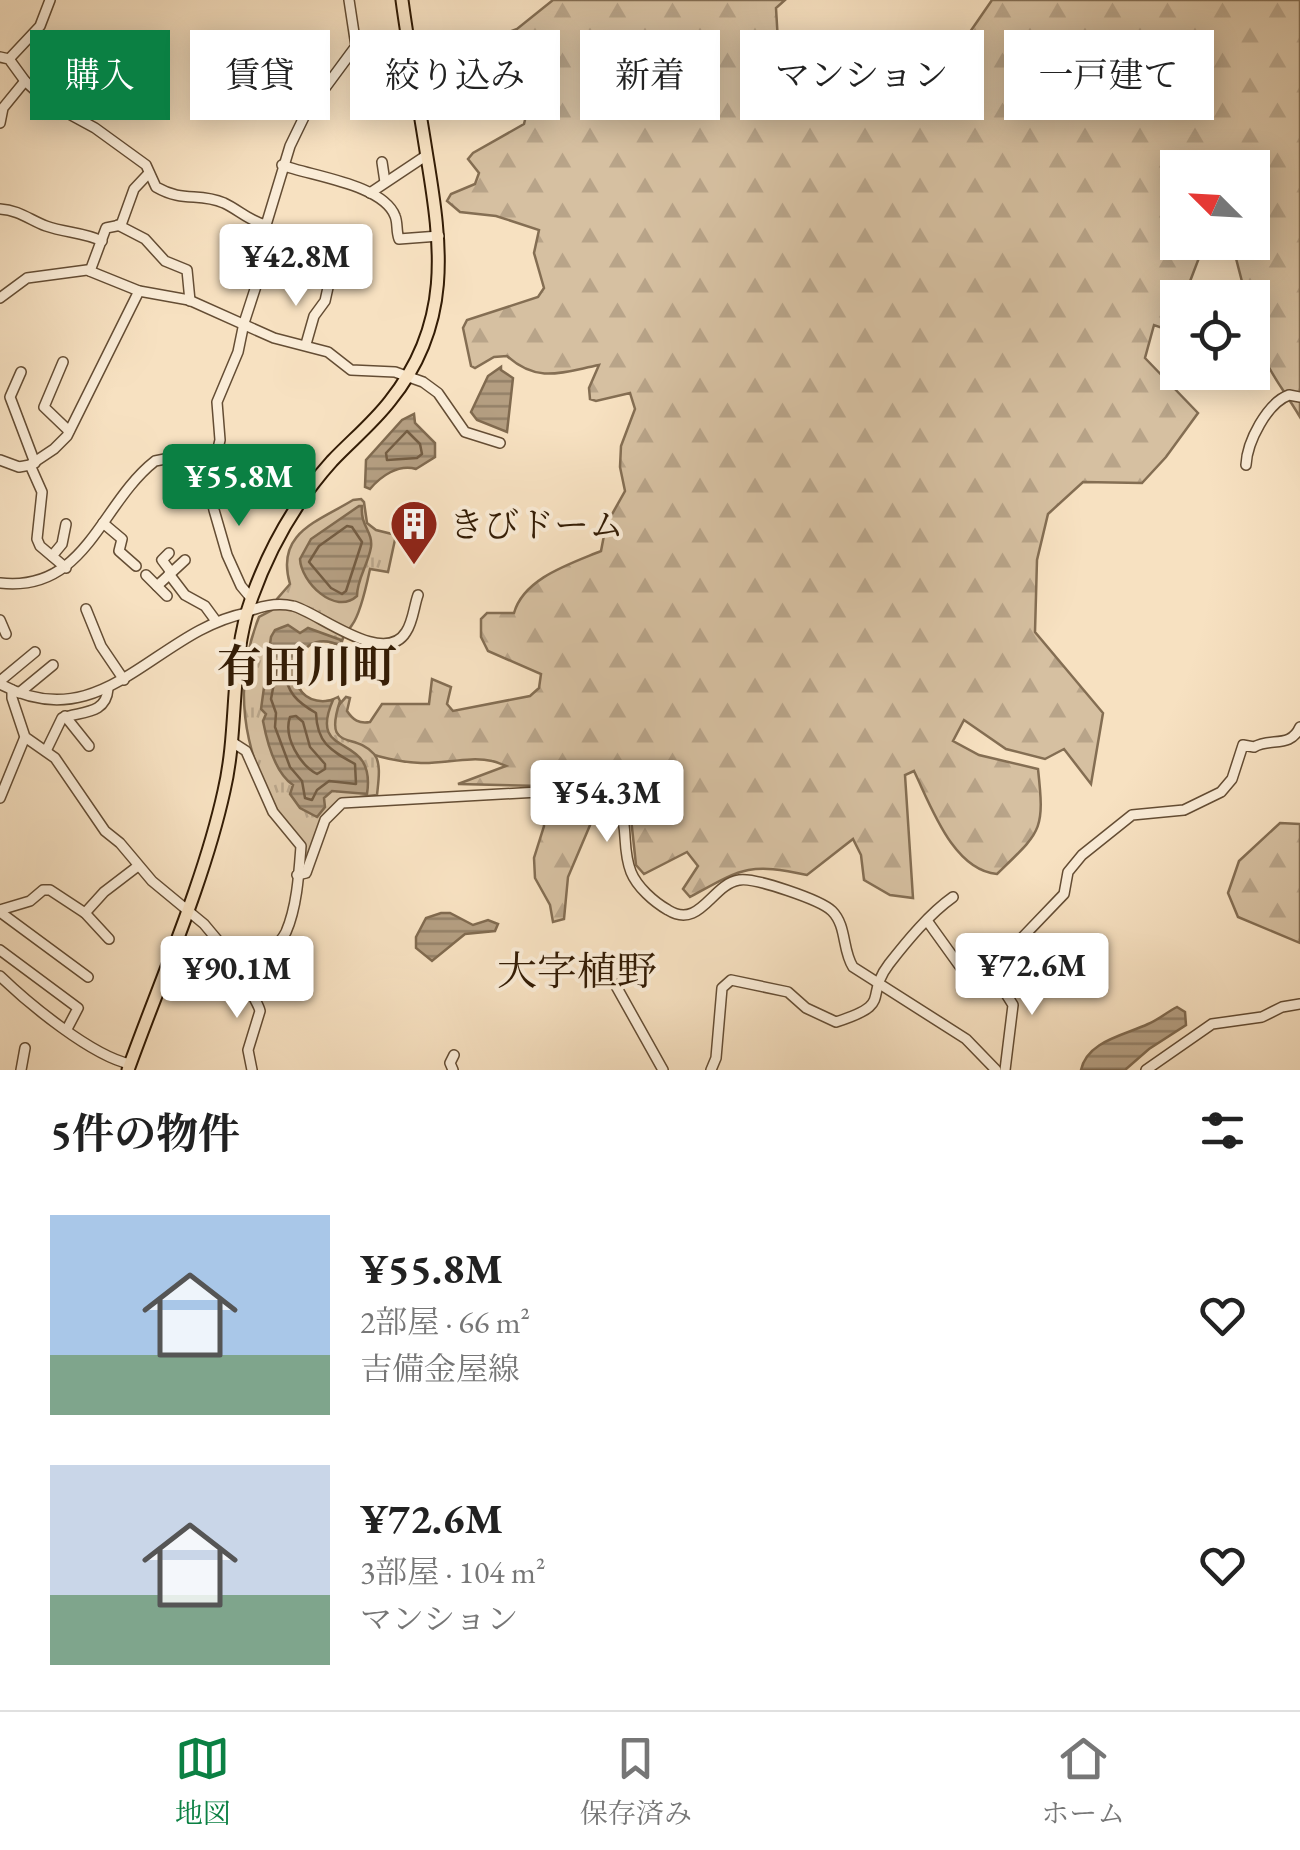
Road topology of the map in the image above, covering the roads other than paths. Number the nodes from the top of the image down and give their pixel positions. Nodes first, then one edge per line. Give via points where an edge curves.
1 (50, 0) edge
2 (349, 0) edge
3 (402, 0) edge
4 (5, 58) edge
5 (24, 81) junction
6 (0, 124) edge
7 (427, 155) junction
8 (382, 162) dead end
9 (282, 165) junction
10 (149, 173) junction
11 (385, 182) junction
12 (370, 193) junction
13 (0, 209) edge
14 (118, 225) junction
15 (266, 225) junction
16 (439, 236) junction
17 (102, 241) junction
18 (90, 271) junction
19 (330, 283) dead end
20 (139, 291) junction
21 (0, 298) edge
22 (190, 301) junction
23 (244, 323) junction
24 (306, 344) junction
25 (64, 362) dead end
26 (21, 372) dead end
27 (408, 377) junction
28 (1300, 398) edge
29 (69, 431) junction
30 (500, 443) dead end
31 (0, 460) edge
32 (32, 464) junction
33 (1246, 464) dead end
34 (214, 466) junction
35 (103, 523) junction
36 (66, 524) dead end
37 (169, 553) dead end
38 (52, 556) junction
39 (185, 560) dead end
40 (136, 566) dead end
41 (66, 568) junction
42 (170, 573) junction
43 (146, 575) dead end
44 (0, 583) edge
45 (156, 586) junction
46 (418, 594) dead end
47 (167, 596) dead end
48 (252, 598) junction
49 (86, 609) dead end
50 (247, 613) junction
51 (0, 620) edge
52 (216, 621) junction
53 (6, 634) dead end
54 (35, 652) dead end
55 (53, 664) dead end
56 (124, 680) junction
57 (0, 682) edge
58 (108, 689) junction
59 (16, 692) junction
60 (65, 716) junction
61 (1300, 727) edge
62 (25, 737) junction
63 (232, 742) junction
64 (90, 746) dead end
65 (46, 751) junction
66 (5, 773) edge
67 (0, 798) edge
68 (138, 866) junction
69 (297, 875) junction
70 (953, 897) dead end
71 (186, 910) junction
72 (0, 911) edge
73 (86, 912) junction
74 (928, 922) junction
75 (110, 939) dead end
76 (0, 950) edge
77 (639, 972) dead end
78 (251, 975) junction
79 (0, 976) edge
80 (88, 976) dead end
81 (998, 981) junction
82 (880, 986) junction
83 (1300, 1004) edge
84 (67, 1028) junction
85 (25, 1048) dead end
86 (454, 1055) dead end
87 (129, 1067) edge
88 (22, 1070) edge
89 (252, 1070) edge
90 (452, 1070) edge
91 (664, 1070) edge
92 (711, 1070) edge
93 (996, 1070) edge
94 (1004, 1070) edge
95 (1146, 1070) edge

1 - 4 street via 40,26
2 - 9 street via 353,54 304,115
3 - 7 main road
4 - 5 street
5 - 6 street via 3,108
5 - 10 street
7 - 11 street
7 - 16 main road
8 - 11 street
9 - 12 street
9 - 15 street
10 - 14 street
10 - 15 street via 156,187 171,194 221,202
11 - 12 street
12 - 16 street via 395,216 398,239
13 - 17 street
14 - 17 street via 106,228
14 - 22 street via 188,270
15 - 23 street via 258,284
16 - 27 main road via 436,305
17 - 18 street
18 - 20 street
18 - 21 street via 27,278
19 - 24 street
20 - 22 street
20 - 29 street
22 - 23 street
23 - 24 street
23 - 34 street via 217,402
24 - 27 street via 351,370
25 - 29 street via 44,407
26 - 32 street via 10,397
27 - 30 street via 433,388 465,432
27 - 48 main road via 301,500
28 - 33 street via 1289,395 1274,404
29 - 32 street
31 - 32 street
32 - 38 street via 42,500 37,539
34 - 35 street via 155,461
34 - 48 street via 214,510 227,555
35 - 40 street via 122,539 119,550
35 - 41 street
36 - 38 street
37 - 42 street via 162,560
38 - 41 street
39 - 42 street
41 - 44 street via 31,583
42 - 45 street
42 - 52 street
43 - 45 street
45 - 47 street
46 - 50 street via 406,632 383,642 340,631 292,606
48 - 50 main road
49 - 56 street
50 - 52 street
50 - 63 main road
51 - 53 street
52 - 56 street
54 - 57 street
55 - 59 street
56 - 58 street
57 - 59 street
58 - 59 street via 64,699
58 - 60 street via 93,712
59 - 62 street via 12,698
60 - 64 street
60 - 65 street
61 - 81 street via 1288,741 1243,745 1232,780 1203,802 1132,814 1118,823 1074,862 1064,894 999,959
62 - 65 street
62 - 66 street
63 - 69 street via 246,751 272,812 300,843
63 - 71 main road via 215,829
65 - 68 street
66 - 67 street
68 - 71 street
68 - 73 street
69 - 78 street via 284,935
69 - 82 street via 306,872 326,820 342,803 591,789 616,804 632,875 667,910 695,912 744,879 819,902 838,918 853,967
70 - 74 street
71 - 78 street
71 - 87 main road
72 - 73 street via 46,889
72 - 80 street
73 - 75 street
74 - 81 street via 970,979
74 - 82 street via 888,966
76 - 84 street via 78,1008
77 - 91 street via 616,986
78 - 89 street via 260,1011 248,1050
79 - 84 street
81 - 94 street via 1012,1005
82 - 92 street via 873,1006 836,1022 788,992 732,980 722,988
82 - 93 street via 966,1039
83 - 95 street via 1212,1024
84 - 87 street
85 - 88 street
86 - 90 street

